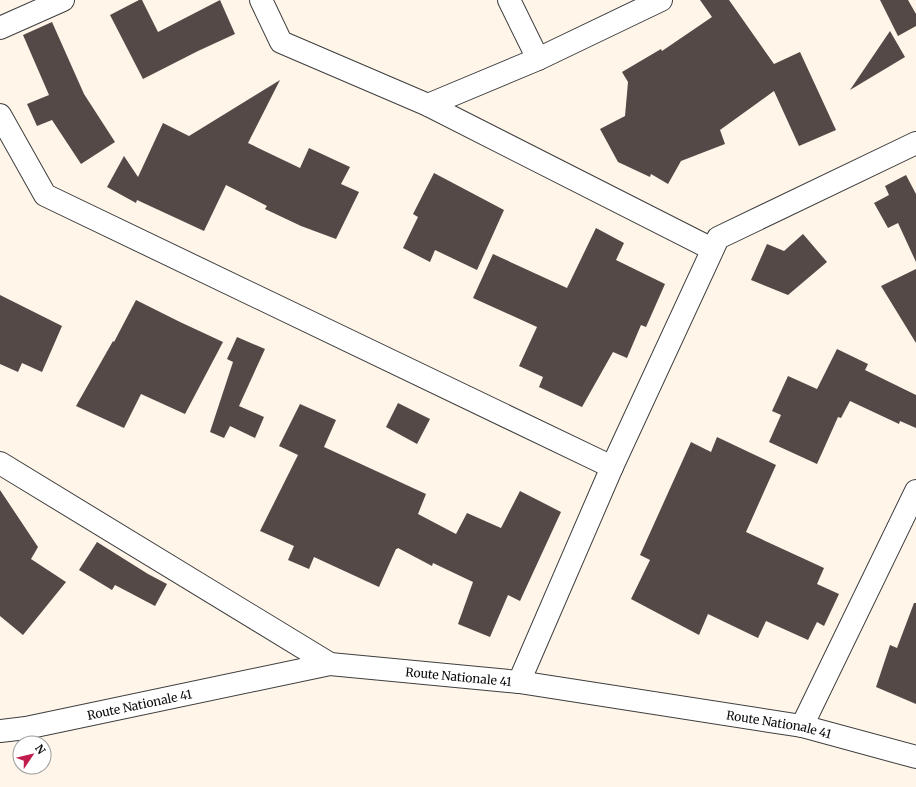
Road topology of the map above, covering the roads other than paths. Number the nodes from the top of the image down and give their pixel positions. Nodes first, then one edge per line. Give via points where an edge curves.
1 (63, 0) edge
2 (261, 0) edge
3 (509, 0) edge
4 (660, 0) edge
5 (0, 28) edge
6 (538, 59) junction
7 (428, 105) junction
8 (0, 115) edge
9 (916, 143) edge
10 (712, 250) junction
11 (0, 463) edge
12 (612, 467) junction
13 (916, 491) edge
14 (330, 664) junction
15 (519, 682) junction
16 (802, 726) junction
17 (0, 731) edge
18 (916, 757) edge

1 - 5 street
2 - 7 street via 281,42
3 - 6 street
4 - 6 street
6 - 7 street
7 - 10 street
8 - 12 street via 45,195
9 - 10 street via 718,238
10 - 12 street
11 - 14 street
12 - 15 street
13 - 16 street
14 - 15 street, Route Nationale 41
14 - 17 street, Route Nationale 41 via 26,728
15 - 16 street, Route Nationale 41
16 - 18 street, Route Nationale 41

